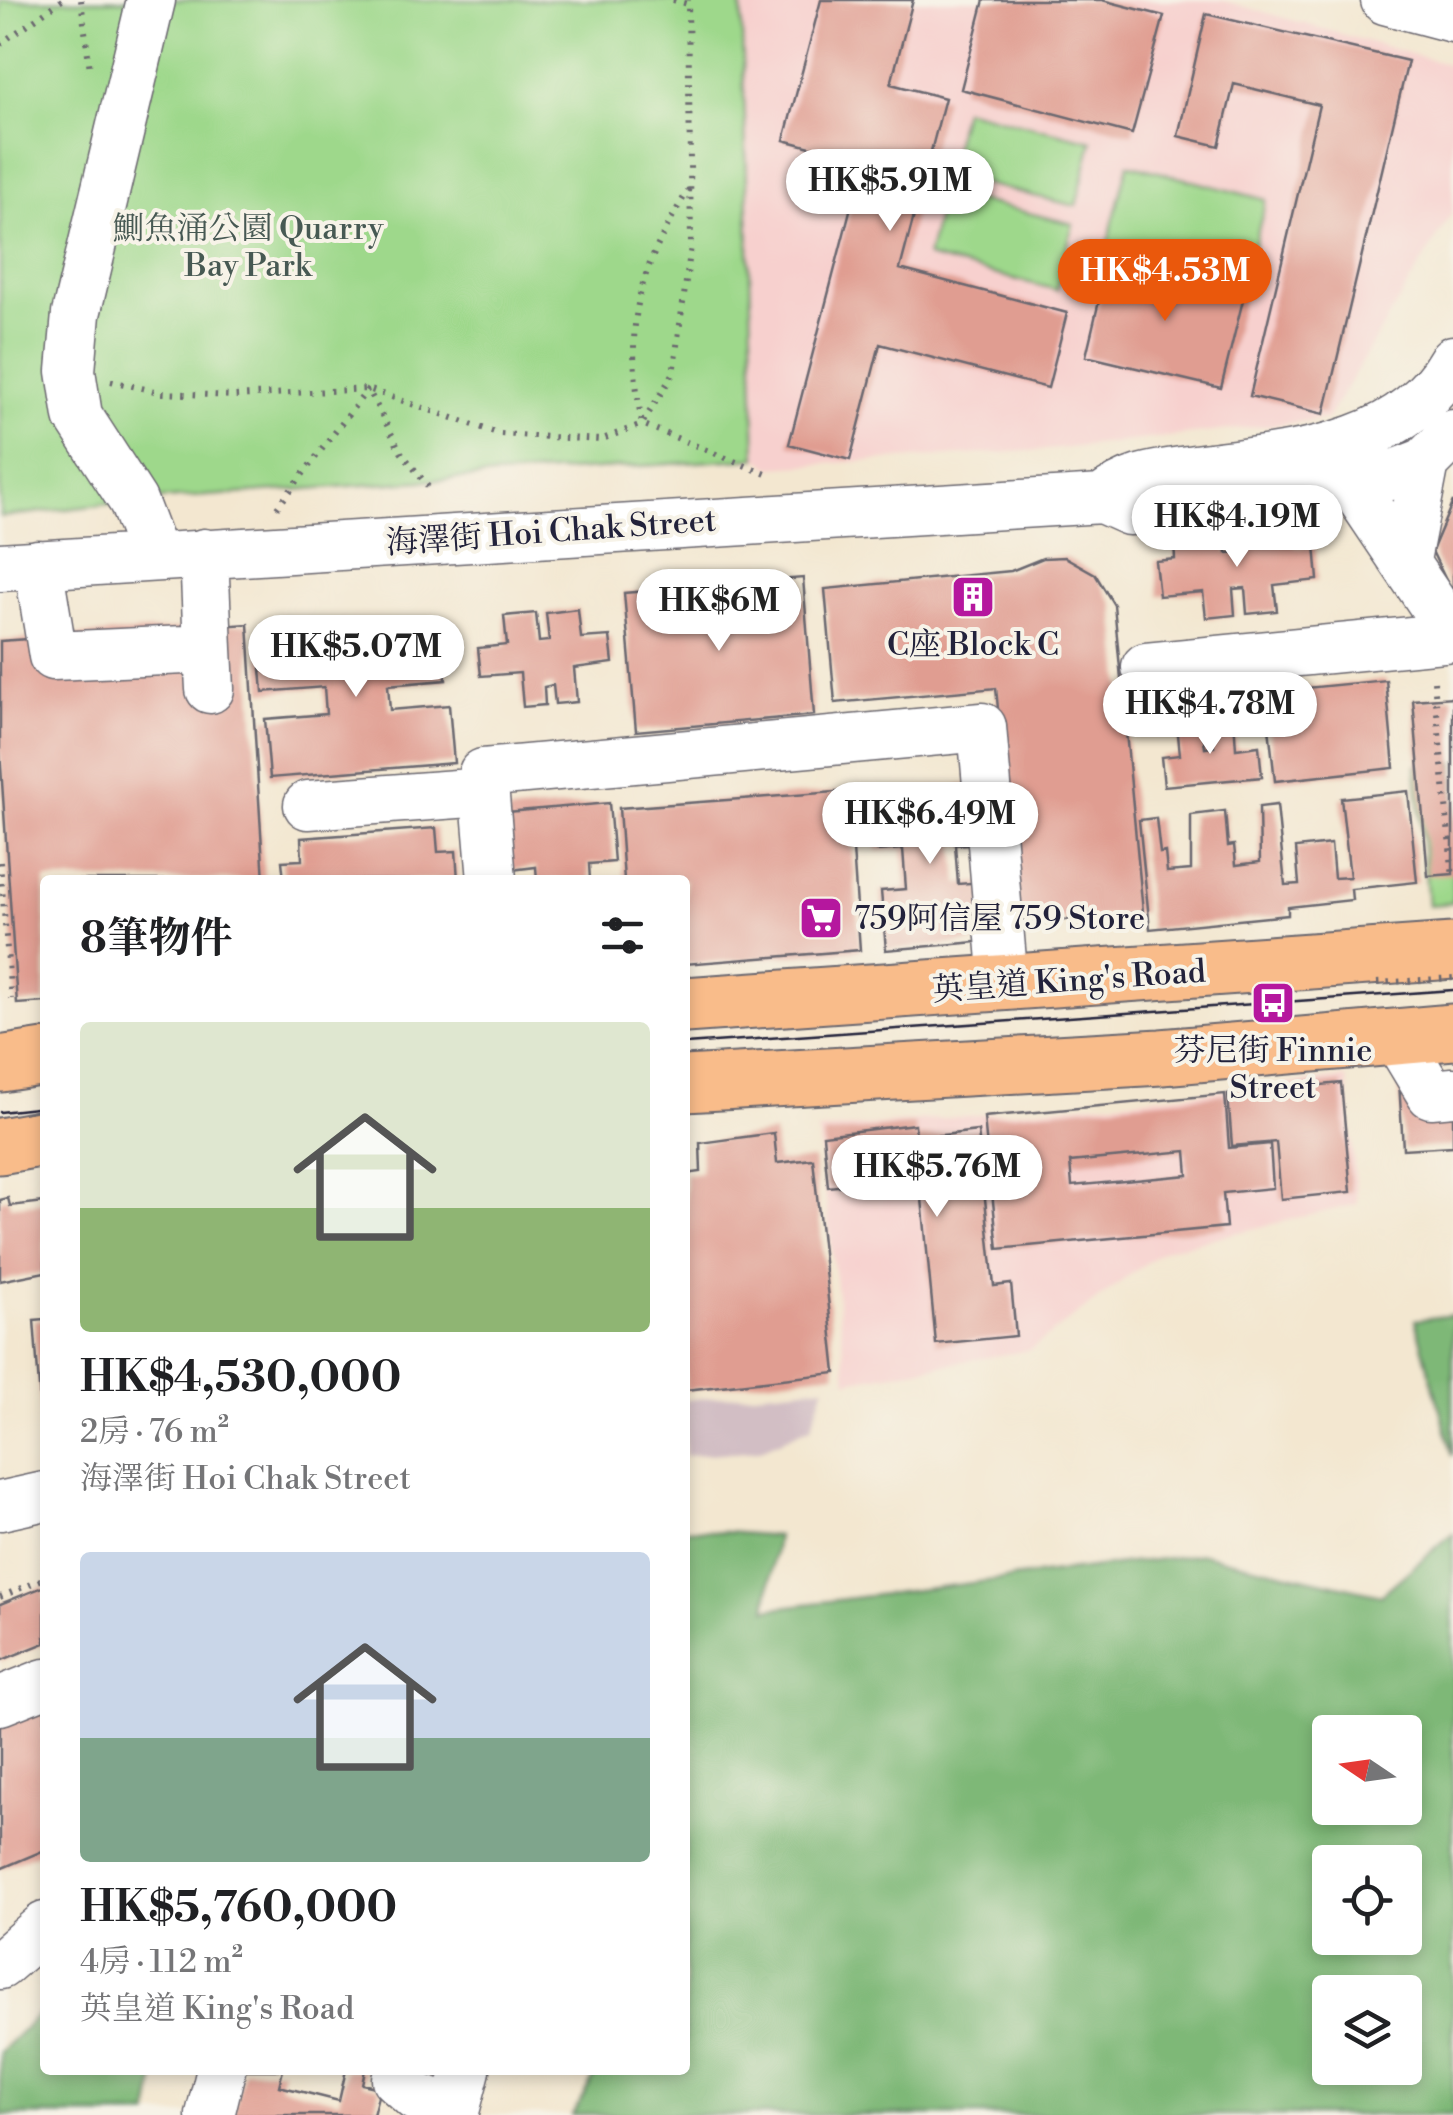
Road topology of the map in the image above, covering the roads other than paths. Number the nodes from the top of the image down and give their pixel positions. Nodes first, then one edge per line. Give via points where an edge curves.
1 (151, 0) edge
2 (1384, 0) edge
3 (1453, 18) edge
4 (1453, 360) edge
5 (1444, 449) edge
6 (1340, 466) junction
7 (204, 553) junction
8 (154, 556) junction
9 (1406, 560) junction
10 (19, 565) edge
11 (1453, 636) edge
12 (1146, 666) dead end
13 (484, 792) junction
14 (308, 805) dead end
15 (492, 875) edge
16 (1453, 951) edge
17 (1004, 984) junction
18 (690, 1004) edge
19 (1453, 1032) edge
20 (1396, 1036) junction
21 (40, 1058) edge
22 (0, 1064) edge
23 (690, 1084) edge
24 (1453, 1092) edge
25 (40, 1139) edge
26 (0, 1146) edge
27 (40, 1497) edge
28 (0, 1506) edge
29 (40, 1684) edge
30 (0, 1701) edge
31 (40, 1930) edge
32 (0, 1966) edge
33 (220, 2075) edge
34 (397, 2075) edge
35 (458, 2099) edge
36 (210, 2115) edge

1 - 8 street via 76,314 71,371 78,416 132,501
2 - 3 street
4 - 6 street via 1414,411 1367,436
5 - 6 street
5 - 9 street
6 - 7 street, 海澤街 Hoi Chak Street via 1271,501 1129,511 1102,498
6 - 9 street
7 - 8 street, 海澤街 Hoi Chak Street
7 - 10 street via 210,669 53,656
8 - 10 street, 海澤街 Hoi Chak Street
9 - 11 street
11 - 12 street
13 - 14 street
13 - 15 street
13 - 17 street via 483,773 982,727
16 - 17 main road, 英皇道 King's Road
17 - 18 main road, 英皇道 King's Road
19 - 20 main road
20 - 23 main road via 1162,1057
20 - 24 street via 1431,1094
21 - 22 main road
25 - 26 main road
27 - 28 street
29 - 30 street
31 - 32 street
33 - 36 street
34 - 35 street via 416,2097

